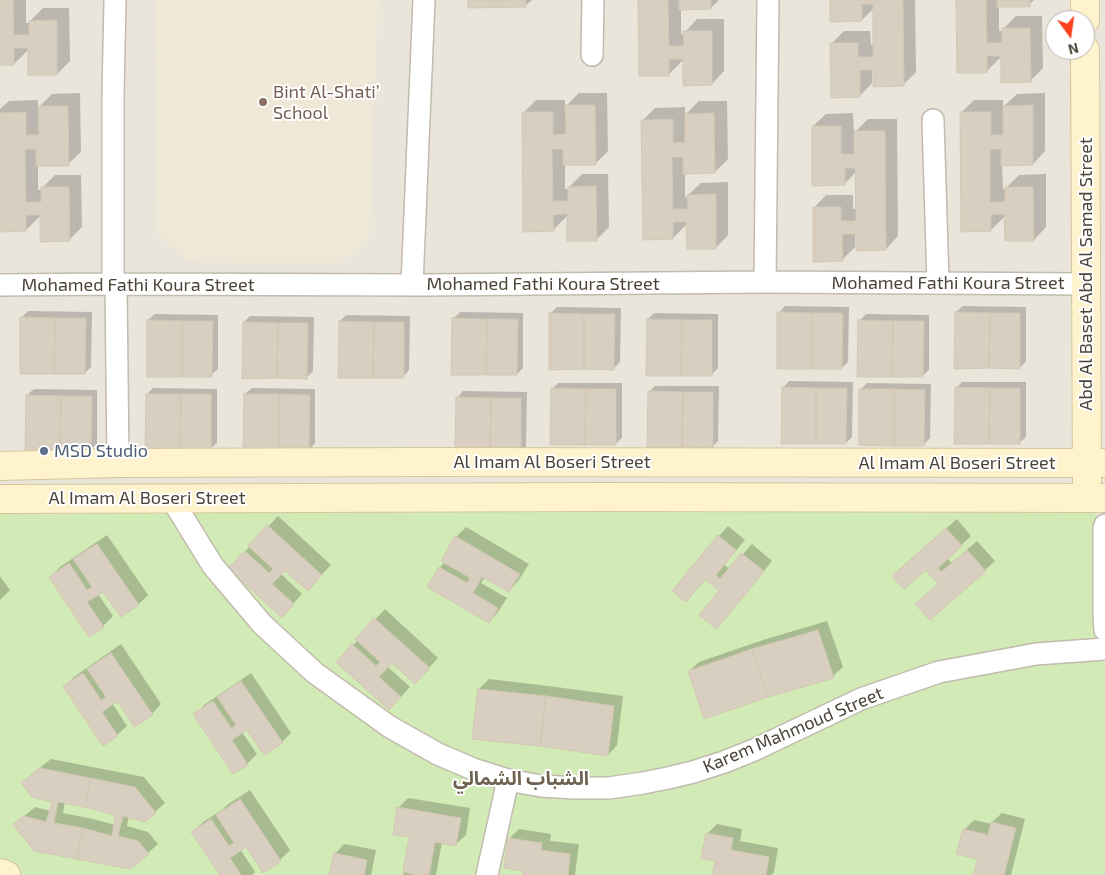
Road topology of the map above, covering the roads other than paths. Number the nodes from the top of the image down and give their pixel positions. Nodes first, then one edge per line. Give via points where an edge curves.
1 (115, 0) edge
2 (424, 0) edge
3 (593, 0) edge
4 (768, 0) edge
5 (592, 55) dead end
6 (1085, 60) edge
7 (933, 120) dead end
8 (766, 282) junction
9 (938, 283) junction
10 (115, 284) junction
11 (1086, 284) junction
12 (0, 285) edge
13 (412, 285) junction
14 (118, 463) junction
15 (1096, 463) edge
16 (0, 466) edge
17 (171, 498) junction
18 (1096, 498) edge
19 (0, 499) edge
20 (1104, 527) edge
21 (1105, 630) edge
22 (1105, 649) edge
23 (508, 780) junction
24 (0, 873) edge
25 (6, 875) edge
26 (487, 875) edge

1 - 10 street
2 - 13 street
3 - 5 street
4 - 8 street
6 - 11 street, Abd Al Baset Abd Al Samad Street
7 - 9 street
8 - 9 street, Mohamed Fathi Koura Street
8 - 13 street, Mohamed Fathi Koura Street
9 - 11 street, Mohamed Fathi Koura Street
10 - 12 street, Mohamed Fathi Koura Street
10 - 13 street, Mohamed Fathi Koura Street
10 - 14 street
11 - 15 street, Abd Al Baset Abd Al Samad Street
14 - 15 street, Al Imam Al Boseri Street
14 - 16 street, Al Imam Al Boseri Street
15 - 18 street, Abd Al Baset Abd Al Samad Street
17 - 18 street, Al Imam Al Boseri Street
17 - 19 street, Al Imam Al Boseri Street
17 - 23 street, Karem Mahmoud Street via 213,566 262,624 315,673 390,727 438,754
18 - 20 street
20 - 21 street
22 - 23 street, Karem Mahmoud Street via 1036,654 939,672 862,699 724,762 668,778 609,788 541,786
23 - 26 street
24 - 25 street

